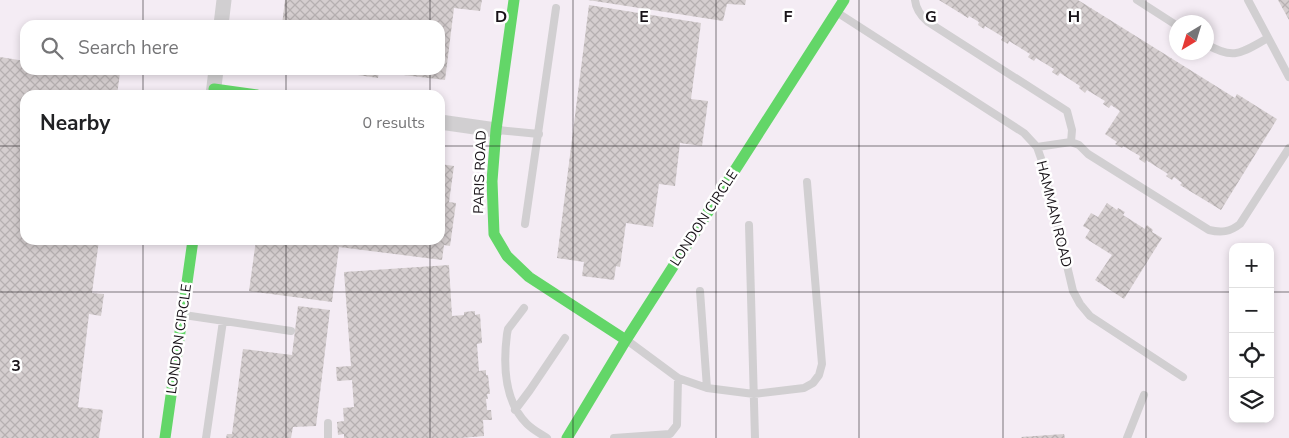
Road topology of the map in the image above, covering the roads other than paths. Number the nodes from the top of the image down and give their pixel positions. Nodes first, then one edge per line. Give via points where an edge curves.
1 (224, 0) edge
2 (514, 0) edge
3 (844, 0) edge
4 (915, 0) edge
5 (1137, 0) edge
6 (1248, 0) edge
7 (556, 8) dead end
8 (836, 12) junction
9 (222, 20) edge
10 (1169, 21) edge
11 (1268, 38) junction
12 (1214, 49) edge
13 (215, 75) edge
14 (1289, 77) edge
15 (213, 90) edge
16 (445, 123) edge
17 (496, 130) junction
18 (539, 134) junction
19 (1071, 142) junction
20 (1037, 147) junction
21 (1289, 148) edge
22 (807, 182) dead end
23 (525, 224) dead end
24 (749, 225) dead end
25 (192, 245) edge
26 (700, 291) dead end
27 (524, 308) dead end
28 (182, 314) junction
29 (223, 321) junction
30 (291, 331) dead end
31 (565, 338) dead end
32 (626, 340) junction
33 (1183, 377) dead end
34 (678, 378) junction
35 (707, 388) junction
36 (754, 394) junction
37 (1144, 395) dead end
38 (515, 410) junction
39 (328, 423) dead end
40 (165, 438) edge
41 (206, 438) edge
42 (328, 438) edge
43 (547, 438) edge
44 (567, 438) edge
45 (614, 438) edge
46 (755, 438) edge
47 (1126, 438) edge

1 - 9 street
2 - 17 street, PARIS ROAD
3 - 8 street, LONDON CIRCLE
4 - 19 lane via 918,11 928,22 1067,111 1072,130
5 - 10 lane
6 - 11 lane
7 - 18 lane
8 - 20 lane, HAMMAN ROAD via 1024,133
8 - 32 street, LONDON CIRCLE
11 - 12 lane via 1236,54
11 - 14 lane
13 - 15 street
16 - 17 street
17 - 18 lane
17 - 32 street, PARIS ROAD via 492,181 494,234 507,256 529,277
18 - 23 lane
19 - 20 lane
19 - 21 lane via 1209,230 1222,232 1235,228 1245,219
20 - 33 lane, HAMMAN ROAD via 1073,290 1080,304 1090,316
22 - 36 lane via 822,364 814,383 804,388
24 - 36 lane
25 - 28 street, LONDON CIRCLE
26 - 35 lane
27 - 38 lane via 508,329 506,344 505,373
28 - 29 lane
28 - 40 street, LONDON CIRCLE
29 - 30 lane
29 - 41 lane
31 - 38 lane
32 - 34 lane
32 - 44 street, LONDON CIRCLE
34 - 35 lane
34 - 45 lane via 678,425 670,434
35 - 36 lane
36 - 46 lane
37 - 47 lane
38 - 43 lane via 528,426
39 - 42 lane

